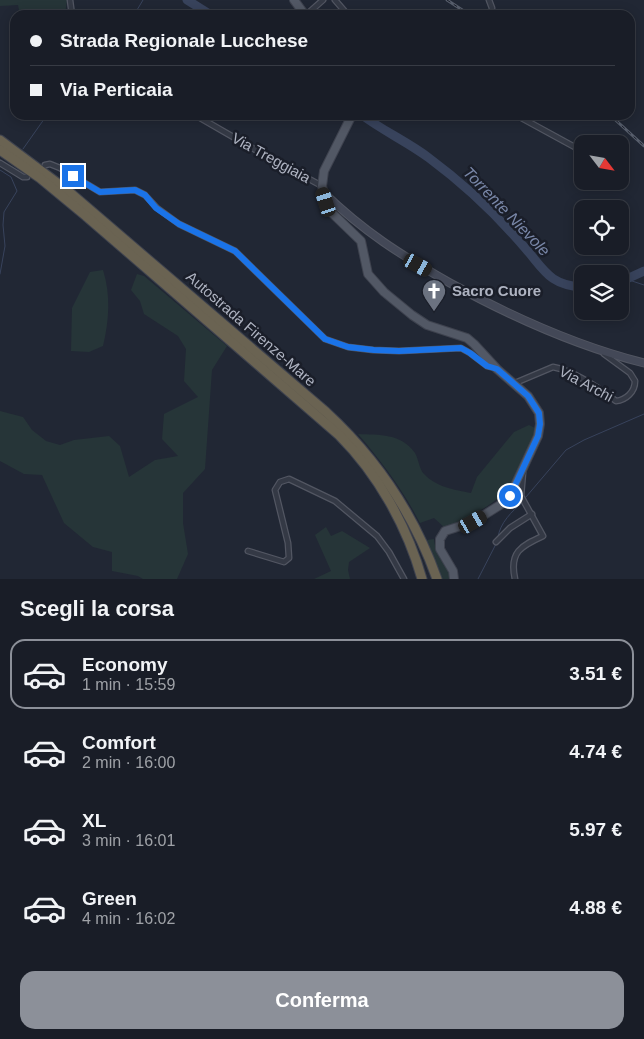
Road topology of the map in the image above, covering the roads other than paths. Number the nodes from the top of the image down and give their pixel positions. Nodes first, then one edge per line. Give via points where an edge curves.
1 (294, 0) edge
2 (323, 0) edge
3 (335, 0) edge
4 (302, 10) edge
5 (312, 10) edge
6 (344, 10) edge
7 (204, 120) edge
8 (349, 120) edge
9 (525, 120) edge
10 (0, 140) edge
11 (574, 147) edge
12 (0, 150) edge
13 (0, 163) edge
14 (45, 165) dead end
15 (27, 177) dead end
16 (322, 189) junction
17 (603, 352) junction
18 (644, 363) edge
19 (497, 369) junction
20 (515, 383) junction
21 (524, 467) junction
22 (532, 514) junction
23 (496, 542) dead end
24 (248, 551) dead end
25 (404, 579) edge
26 (422, 579) edge
27 (437, 579) edge
28 (454, 579) edge
29 (515, 579) edge

1 - 4 main road
2 - 5 street
3 - 6 street
7 - 16 street, Via Treggiaia
8 - 16 main road via 322,176
9 - 11 street
10 - 27 highway, Autostrada Firenze-Mare via 68,191 344,428 375,464 405,507
12 - 26 highway, Autostrada Firenze-Mare via 86,216 339,434 388,500 410,544
13 - 15 street
14 - 19 street via 60,168 100,192 135,190 145,195 156,208 179,224 235,251 325,339 348,347 374,350 461,348
16 - 17 street via 360,226 403,256 475,297
16 - 19 main road via 336,217 361,241 366,270 375,283 427,325 467,338
17 - 18 street
17 - 20 street, Via Archi via 633,377 633,390 622,400 616,401 568,371 553,367
19 - 20 main road
20 - 21 main road via 539,413 538,436
21 - 22 street via 521,496
21 - 28 main road via 510,496 500,505 473,522 445,531 439,543 440,549
22 - 23 street
22 - 29 street via 543,536 520,549 512,564
24 - 25 street via 284,562 289,558 275,490 280,482 289,479 334,501 378,536

